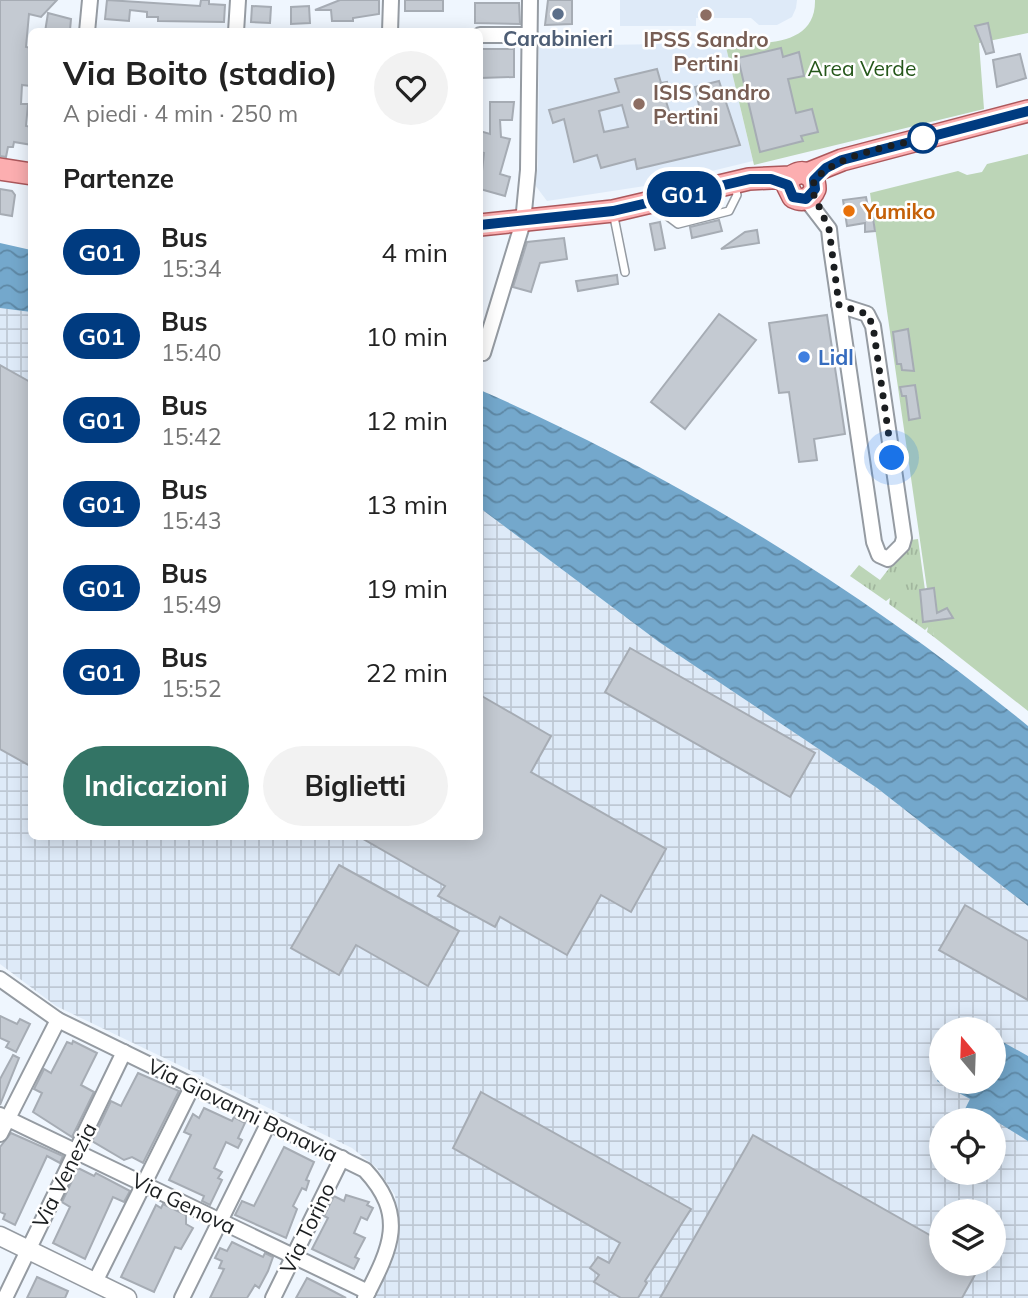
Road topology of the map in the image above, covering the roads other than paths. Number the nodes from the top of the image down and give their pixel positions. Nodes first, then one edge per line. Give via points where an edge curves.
1 (90, 0) edge
2 (239, 0) edge
3 (391, 0) edge
4 (530, 0) edge
5 (87, 28) edge
6 (236, 28) edge
7 (390, 28) edge
8 (483, 35) edge
9 (530, 35) junction
10 (1028, 111) edge
11 (0, 169) edge
12 (28, 173) edge
13 (804, 185) junction
14 (613, 211) junction
15 (523, 222) junction
16 (483, 225) edge
17 (625, 272) dead end
18 (839, 305) junction
19 (483, 353) dead end
20 (0, 979) edge
21 (58, 1020) junction
22 (124, 1052) junction
23 (192, 1087) junction
24 (4, 1117) edge
25 (269, 1122) junction
26 (0, 1135) edge
27 (77, 1151) junction
28 (342, 1158) junction
29 (145, 1184) junction
30 (220, 1220) junction
31 (0, 1236) edge
32 (27, 1250) junction
33 (294, 1256) junction
34 (95, 1282) junction
35 (367, 1295) edge
36 (5, 1298) edge
37 (127, 1298) edge
38 (182, 1298) edge
39 (273, 1298) edge

1 - 5 street
2 - 6 street
3 - 7 street
4 - 9 street
8 - 9 street
9 - 15 street
10 - 13 main road via 842,160
11 - 12 main road
13 - 14 main road via 734,183
13 - 18 street via 829,229
14 - 15 main road
14 - 17 lane
15 - 16 main road
15 - 19 street
18 - 18 street via 874,542 879,555 888,559 904,538 873,326 867,314
20 - 21 street, Via Giovanni Bonavia
21 - 22 street, Via Giovanni Bonavia
21 - 24 street
22 - 23 street, Via Giovanni Bonavia
22 - 27 street, Via Venezia
23 - 25 street, Via Giovanni Bonavia
23 - 29 street
24 - 26 street
24 - 27 street, Via Genova
25 - 28 street, Via Giovanni Bonavia
25 - 30 street
27 - 29 street, Via Genova
27 - 32 street, Via Venezia
28 - 33 street, Via Torino
28 - 35 street, Via Giovanni Bonavia via 365,1170 389,1204 387,1251
29 - 30 street, Via Genova
29 - 34 street
30 - 33 street, Via Genova
30 - 38 street
31 - 32 street
32 - 34 street
32 - 36 street, Via Venezia
33 - 35 street, Via Genova
33 - 39 street, Via Torino
34 - 37 street

